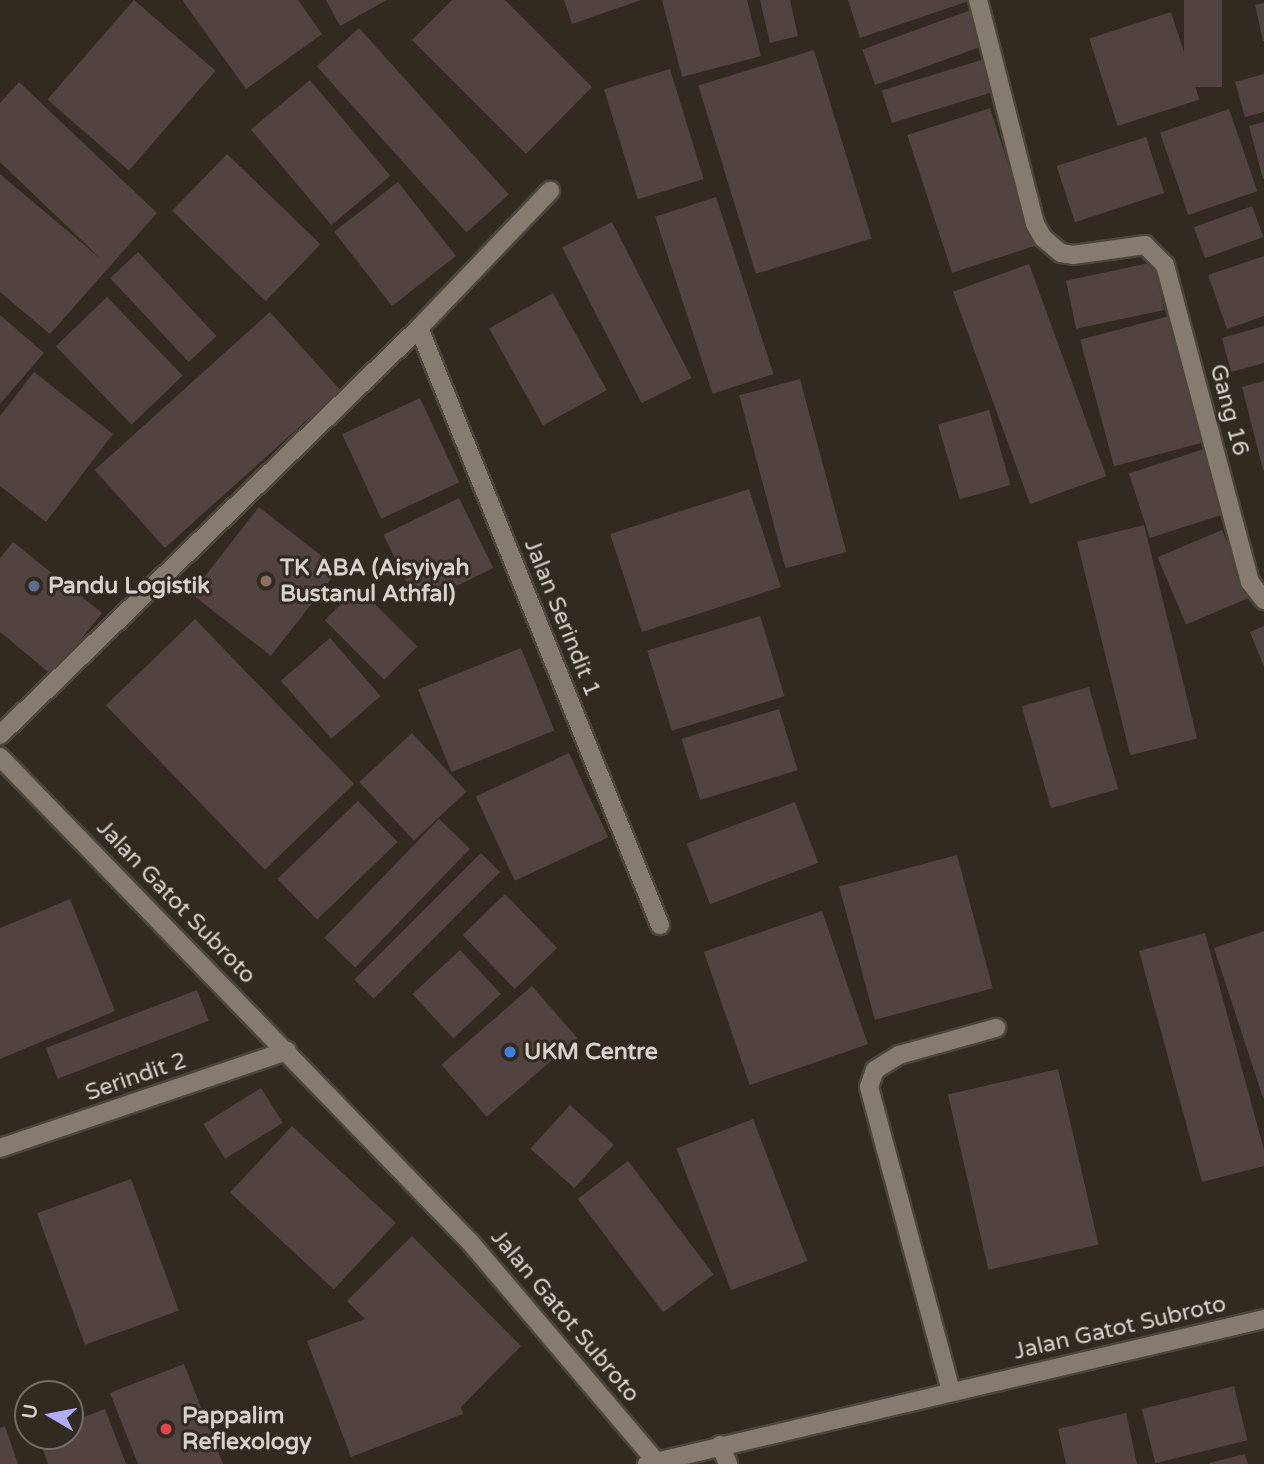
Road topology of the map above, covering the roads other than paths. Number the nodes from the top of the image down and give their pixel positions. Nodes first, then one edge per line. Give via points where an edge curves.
1 (978, 0) edge
2 (550, 191) dead end
3 (419, 328) junction
4 (1264, 600) edge
5 (0, 735) edge
6 (0, 757) edge
7 (660, 925) dead end
8 (996, 1028) dead end
9 (287, 1051) junction
10 (0, 1149) edge
11 (1264, 1320) edge
12 (951, 1391) junction
13 (720, 1446) junction
14 (652, 1462) edge
15 (728, 1464) edge

1 - 4 street, Gang 16 via 1035,223 1043,238 1061,253 1073,255 1136,244 1151,247 1165,265 1250,582
2 - 3 street
3 - 5 street
3 - 7 street, Jalan Serindit 1
6 - 9 street, Jalan Gatot Subroto
8 - 12 street via 899,1055 875,1070 869,1087
9 - 10 street, Serindit 2
9 - 14 street, Jalan Gatot Subroto via 470,1242
11 - 12 street, Jalan Gatot Subroto
12 - 13 street, Jalan Gatot Subroto
13 - 14 street, Jalan Gatot Subroto
13 - 15 street

